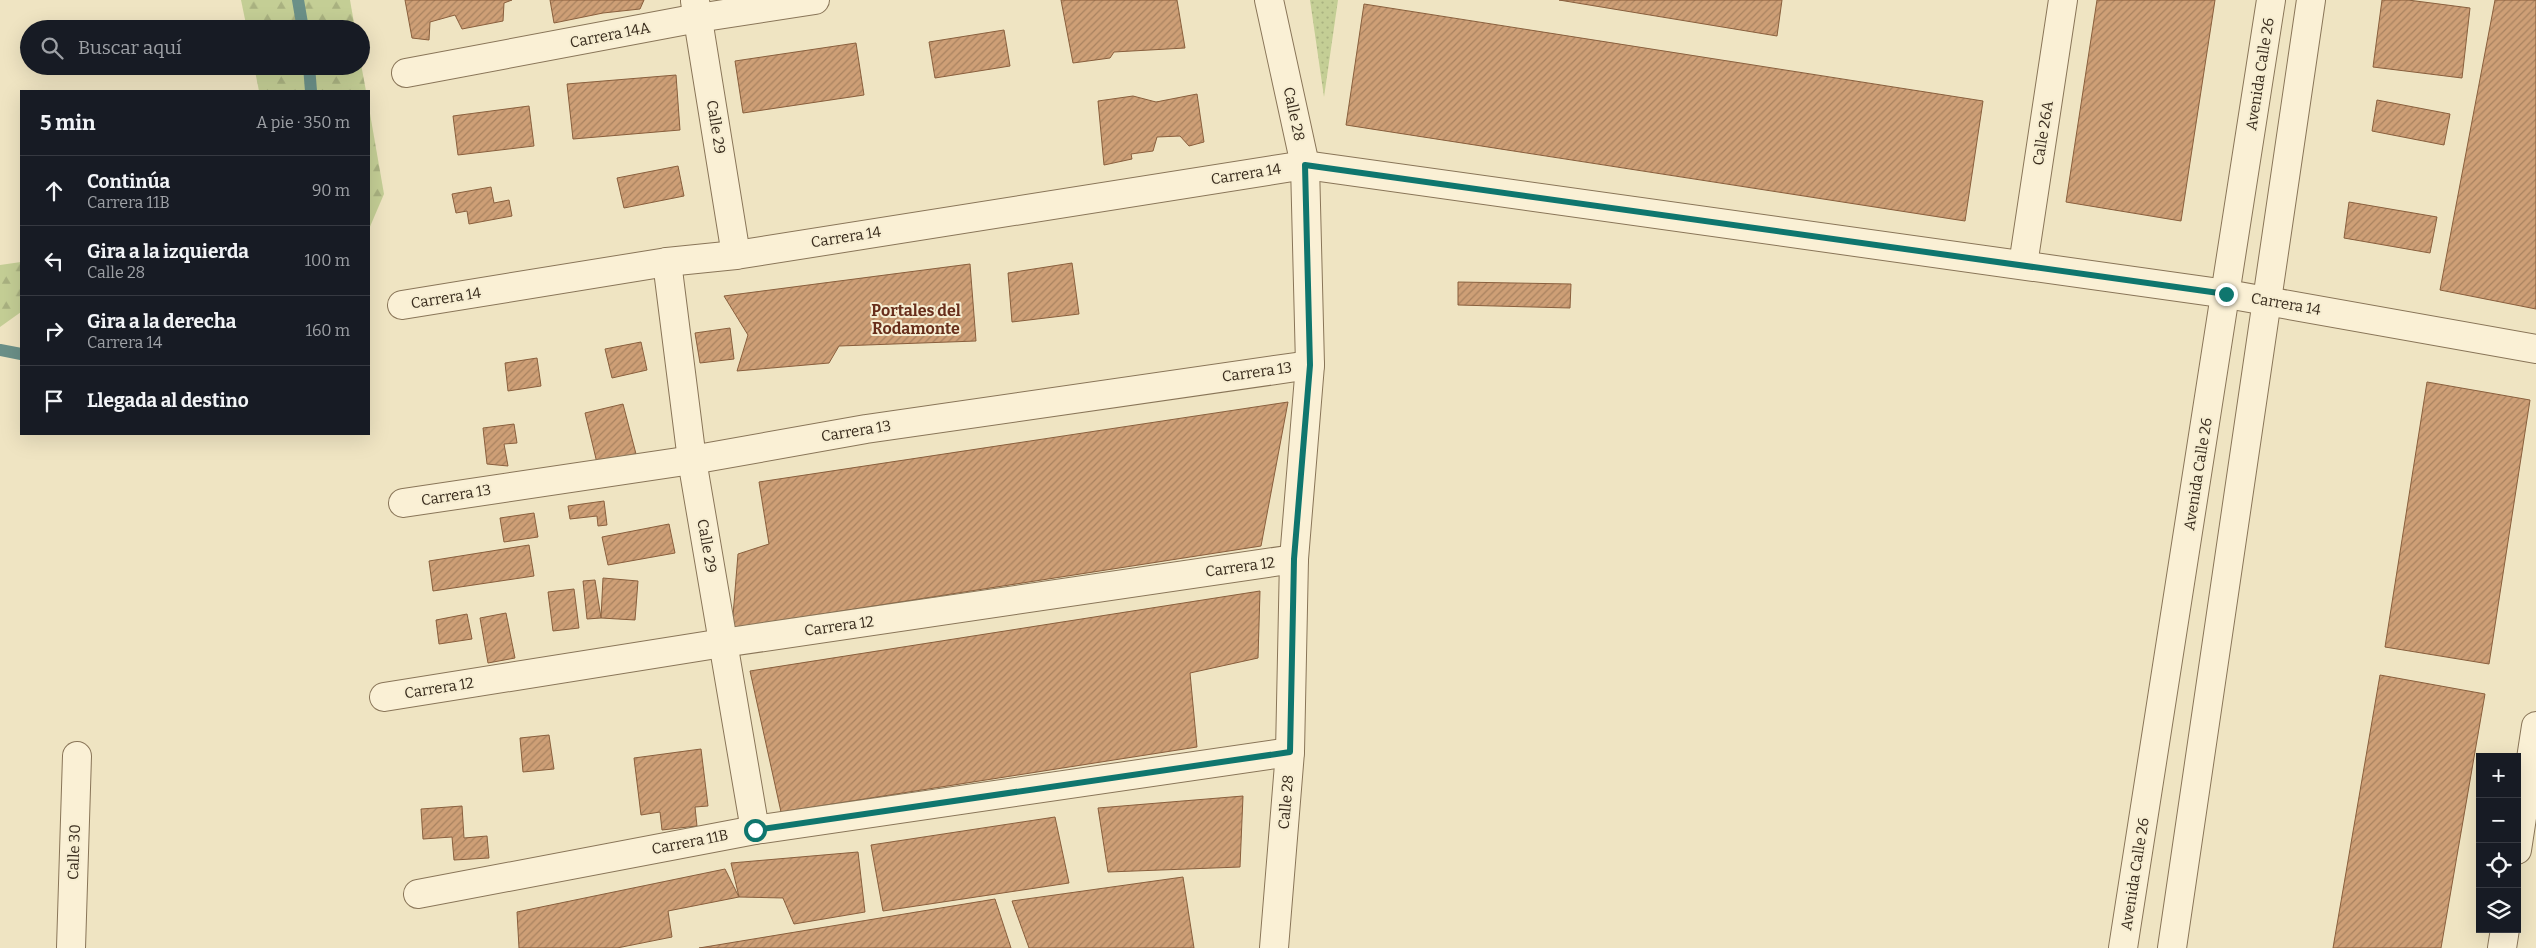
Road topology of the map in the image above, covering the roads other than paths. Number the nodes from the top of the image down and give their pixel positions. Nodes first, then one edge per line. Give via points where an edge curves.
1 (815, 0) edge
2 (1269, 0) edge
3 (2062, 0) edge
4 (2271, 0) edge
5 (2311, 0) edge
6 (696, 9) edge
7 (406, 73) dead end
8 (1305, 165) junction
9 (736, 255) junction
10 (667, 262) junction
11 (2023, 265) junction
12 (2226, 294) junction
13 (2268, 301) junction
14 (402, 306) dead end
15 (2536, 349) edge
16 (1310, 365) junction
17 (692, 460) junction
18 (403, 503) dead end
19 (1294, 559) junction
20 (723, 642) junction
21 (384, 697) dead end
22 (2536, 726) edge
23 (1290, 752) junction
24 (78, 756) dead end
25 (755, 830) junction
26 (2518, 843) edge
27 (418, 894) dead end
28 (2504, 933) edge
29 (71, 948) edge
30 (1274, 948) edge
31 (2123, 948) edge
32 (2172, 948) edge
33 (2502, 948) edge

1 - 6 street, Carrera 14A
2 - 8 street, Calle 28
3 - 11 street, Calle 26A
4 - 12 street, Avenida Calle 26
5 - 13 street
6 - 7 street, Carrera 14A
6 - 9 street, Calle 29
8 - 9 street, Carrera 14
8 - 11 street, Carrera 14
8 - 16 street, Calle 28
9 - 10 street, Carrera 14
10 - 14 street, Carrera 14
10 - 17 street, Calle 29
11 - 12 street, Carrera 14
12 - 13 street, Carrera 14
12 - 31 street, Avenida Calle 26
13 - 15 street, Carrera 14
13 - 32 street
16 - 17 street, Carrera 13 via 866,429
16 - 19 street, Calle 28
17 - 18 street, Carrera 13
17 - 20 street, Calle 29
19 - 20 street, Carrera 12
19 - 23 street, Calle 28
20 - 21 street, Carrera 12
20 - 25 street, Calle 29
22 - 26 street
23 - 25 street, Carrera 11B
23 - 30 street, Calle 28
24 - 29 street, Calle 30
25 - 27 street, Carrera 11B
28 - 33 street

